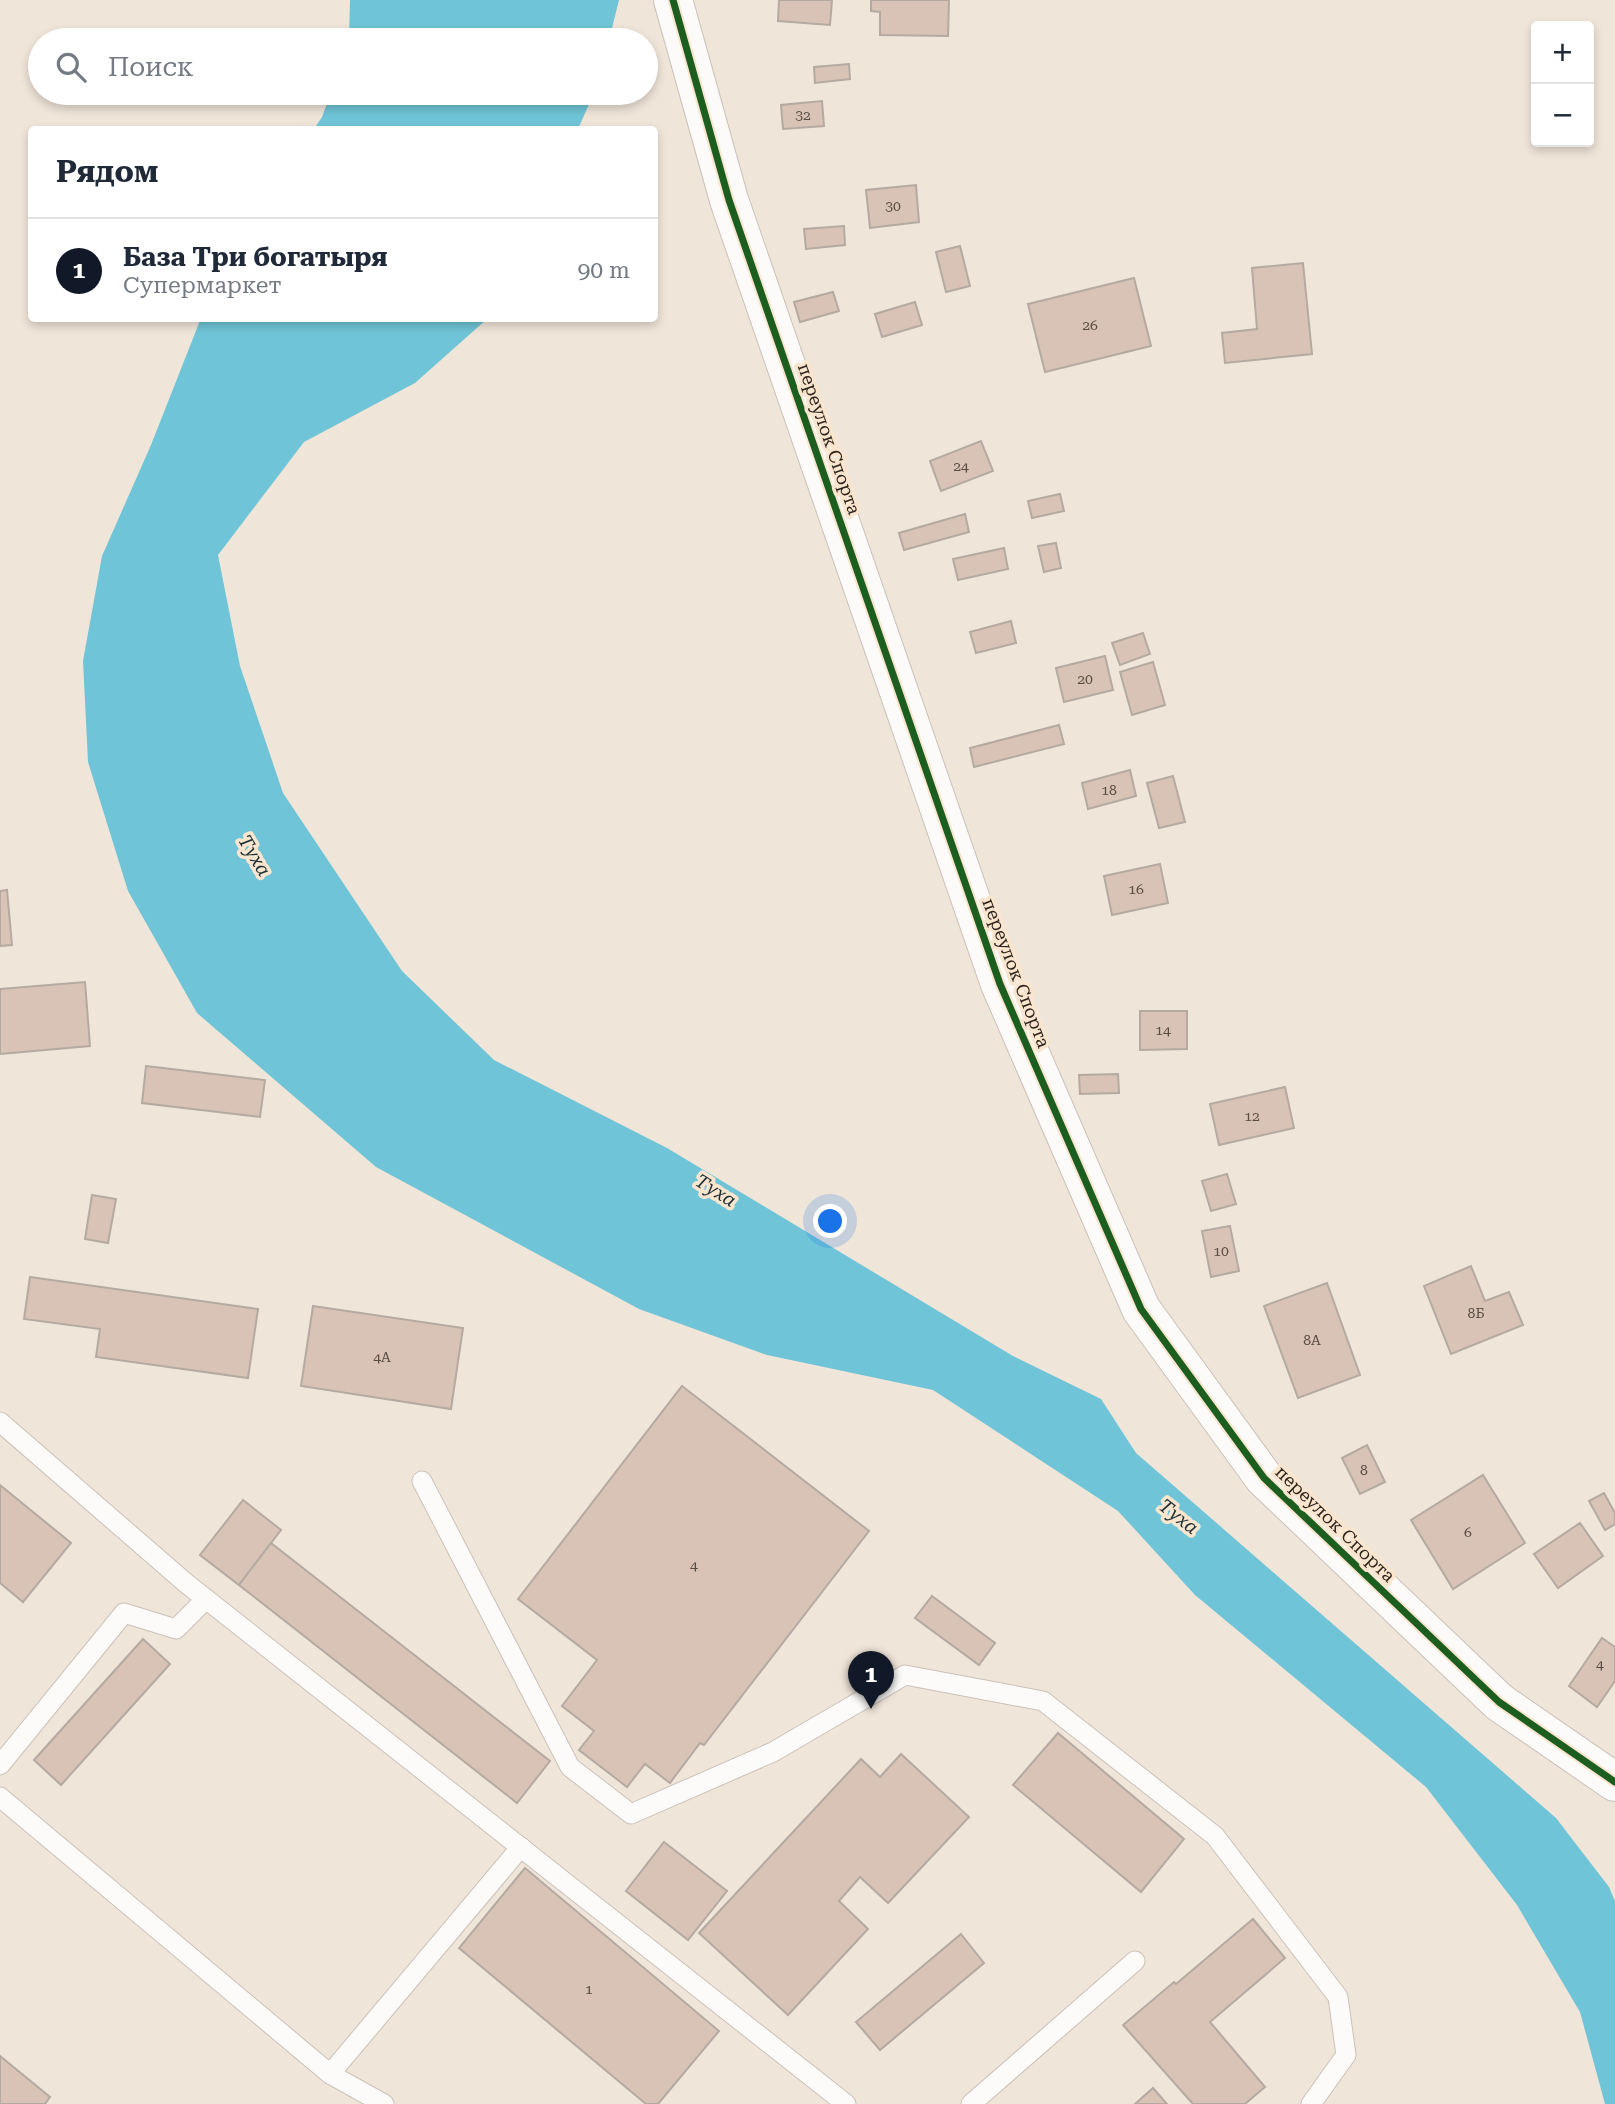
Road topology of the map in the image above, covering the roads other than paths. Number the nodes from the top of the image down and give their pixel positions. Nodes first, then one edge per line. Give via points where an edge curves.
1 (673, 0) edge
2 (0, 1422) edge
3 (422, 1481) dead end
4 (206, 1599) junction
5 (0, 1765) edge
6 (1615, 1782) edge
7 (0, 1797) edge
8 (521, 1847) junction
9 (1135, 1961) dead end
10 (330, 2074) junction
11 (384, 2104) edge
12 (846, 2104) edge
13 (971, 2104) edge
14 (1311, 2104) edge

1 - 6 street, переулок Спорта via 729,200 1000,984 1141,1309 1264,1478 1499,1702
2 - 4 lane
3 - 14 lane via 570,1767 631,1814 773,1752 905,1675 1043,1701 1215,1836 1338,1997 1346,2055
4 - 5 lane via 176,1629 124,1613
4 - 8 lane
7 - 10 lane
8 - 10 lane
8 - 12 lane
9 - 13 lane
10 - 11 lane

